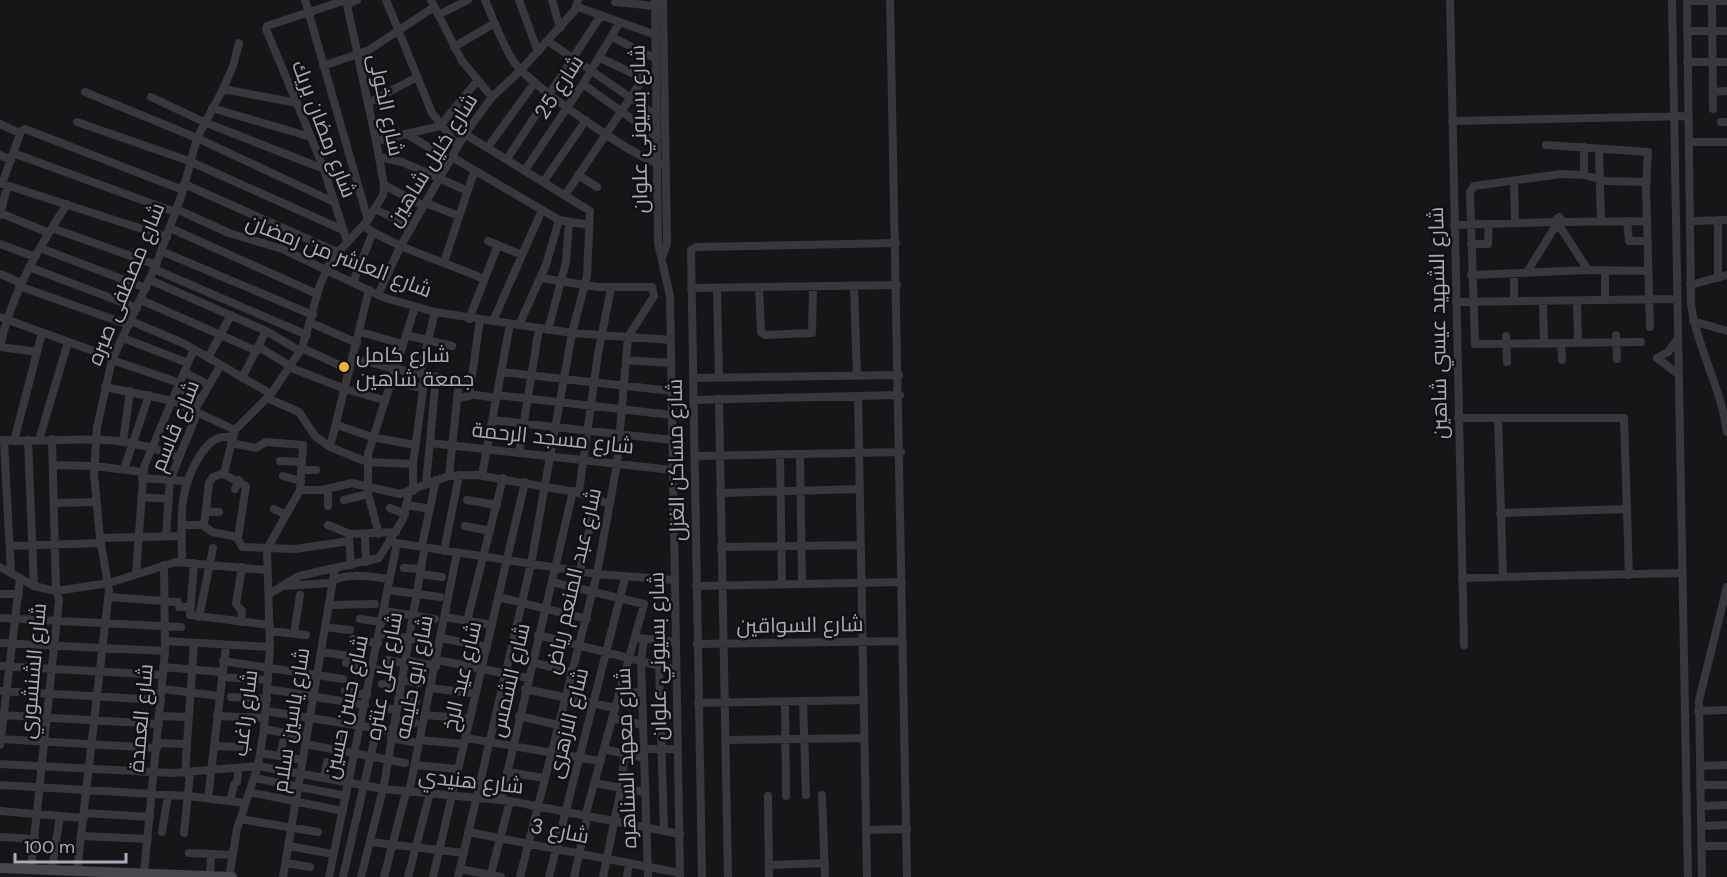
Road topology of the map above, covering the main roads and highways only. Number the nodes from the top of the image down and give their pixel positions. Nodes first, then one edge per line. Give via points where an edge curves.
1 (0, 868) edge
2 (210, 876) edge
3 (231, 877) edge

1 - 2 main road
2 - 3 main road

